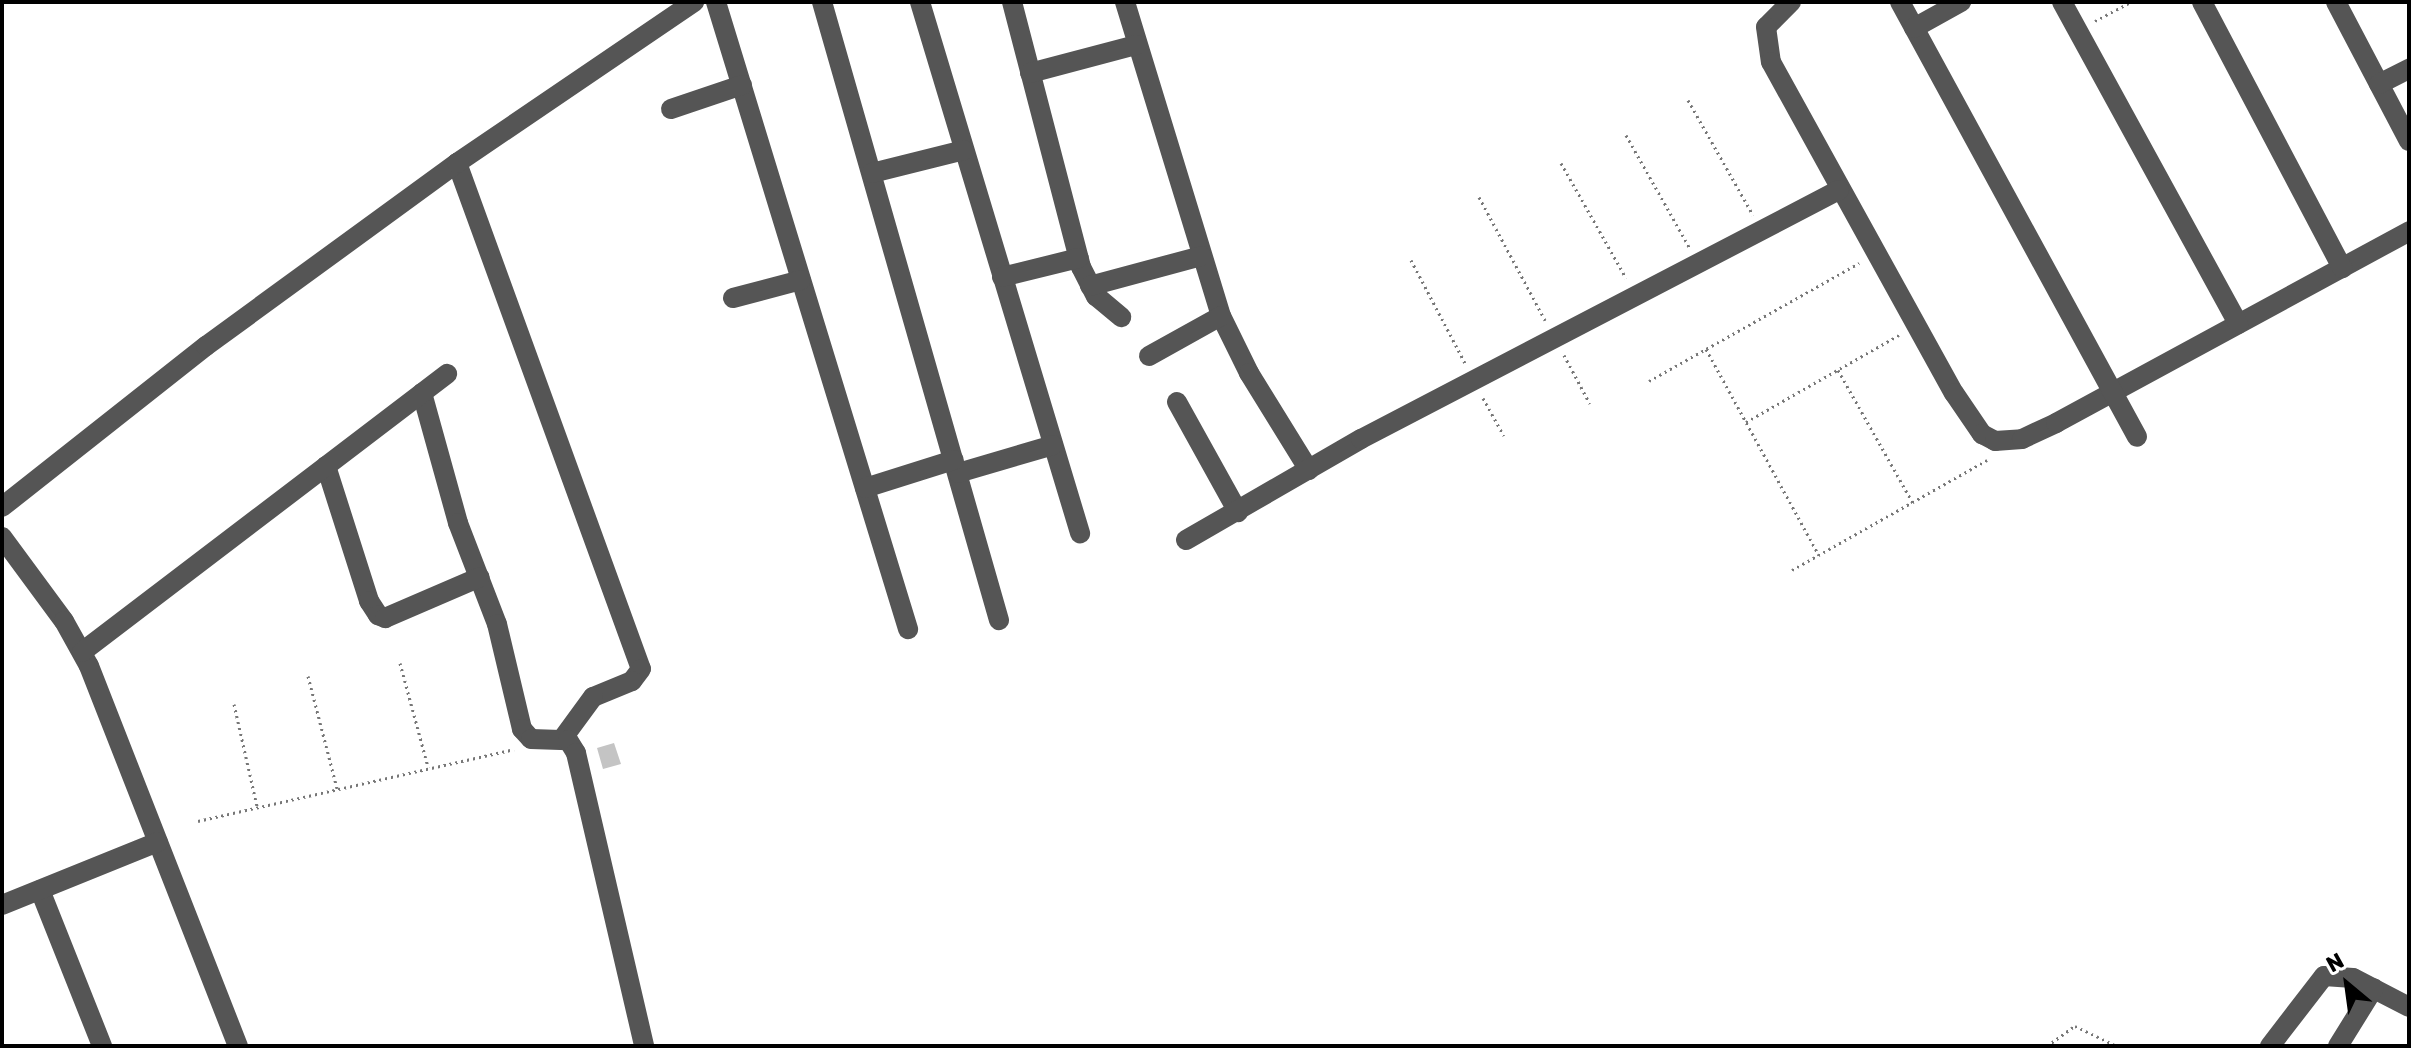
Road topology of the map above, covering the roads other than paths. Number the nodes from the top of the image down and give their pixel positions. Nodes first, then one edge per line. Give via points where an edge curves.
1 (694, 2) edge
2 (716, 2) edge
3 (822, 2) edge
4 (920, 2) edge
5 (1012, 2) edge
6 (1125, 2) edge
7 (1791, 2) edge
8 (1900, 2) edge
9 (1961, 2) edge
10 (2062, 2) edge
11 (2202, 2) edge
12 (2336, 2) edge
13 (1914, 28) junction
14 (1136, 45) junction
15 (2409, 69) edge
16 (1030, 73) junction
17 (2379, 84) junction
18 (742, 85) junction
19 (671, 109) dead end
20 (2409, 141) edge
21 (964, 150) junction
22 (457, 163) junction
23 (872, 173) junction
24 (1839, 190) junction
25 (2409, 231) edge
26 (1201, 256) junction
27 (1079, 258) junction
28 (2342, 268) junction
29 (1002, 277) junction
30 (801, 280) junction
31 (1090, 286) junction
32 (733, 298) dead end
33 (1221, 316) junction
34 (1121, 317) dead end
35 (2238, 324) junction
36 (1149, 356) dead end
37 (447, 374) dead end
38 (2112, 392) junction
39 (422, 393) junction
40 (1177, 402) dead end
41 (2137, 437) dead end
42 (1053, 445) junction
43 (326, 466) junction
44 (956, 466) junction
45 (1309, 470) junction
46 (865, 488) junction
47 (2, 507) edge
48 (1238, 512) junction
49 (1080, 533) dead end
50 (2, 537) edge
51 (1186, 540) dead end
52 (480, 577) junction
53 (999, 620) dead end
54 (908, 629) dead end
55 (82, 652) junction
56 (553, 739) junction
57 (158, 842) junction
58 (40, 890) junction
59 (2, 905) edge
60 (2374, 988) junction
61 (2409, 1007) edge
62 (102, 1046) edge
63 (238, 1046) edge
64 (644, 1046) edge
65 (2249, 1046) edge
66 (2268, 1046) edge
67 (2338, 1046) edge

1 - 22 street
2 - 18 street
3 - 23 street
4 - 21 street
5 - 16 street
6 - 14 street
7 - 24 street via 1766,27 1765,47
8 - 13 street
9 - 13 street
10 - 35 street
11 - 28 street
12 - 17 street
13 - 38 street
14 - 16 street
14 - 26 street
15 - 17 street
16 - 27 street
17 - 20 street
18 - 19 street
18 - 30 street
21 - 23 street
21 - 29 street
22 - 47 street via 206,346
22 - 56 street via 641,669 632,681 593,697
23 - 44 street
24 - 38 street via 1982,434 1995,441 2012,440
24 - 45 street
25 - 28 street
26 - 31 street
26 - 33 street
27 - 29 street
27 - 31 street
28 - 35 street
29 - 42 street
30 - 32 street
30 - 46 street
31 - 34 street
33 - 36 street
33 - 45 street
35 - 38 street
37 - 39 street
38 - 41 street
39 - 43 street
39 - 52 street via 458,523
40 - 48 street
42 - 44 street
42 - 49 street
43 - 52 street via 378,615 385,618
43 - 55 street
44 - 46 street
44 - 53 street
45 - 48 street
46 - 54 street
48 - 51 street
50 - 55 street
52 - 56 street via 522,729 531,739
55 - 57 street
56 - 64 street via 576,753
57 - 58 street
57 - 63 street
58 - 59 street
58 - 62 street
60 - 61 street
60 - 66 street via 2353,978 2324,976
60 - 67 street
65 - 66 street

